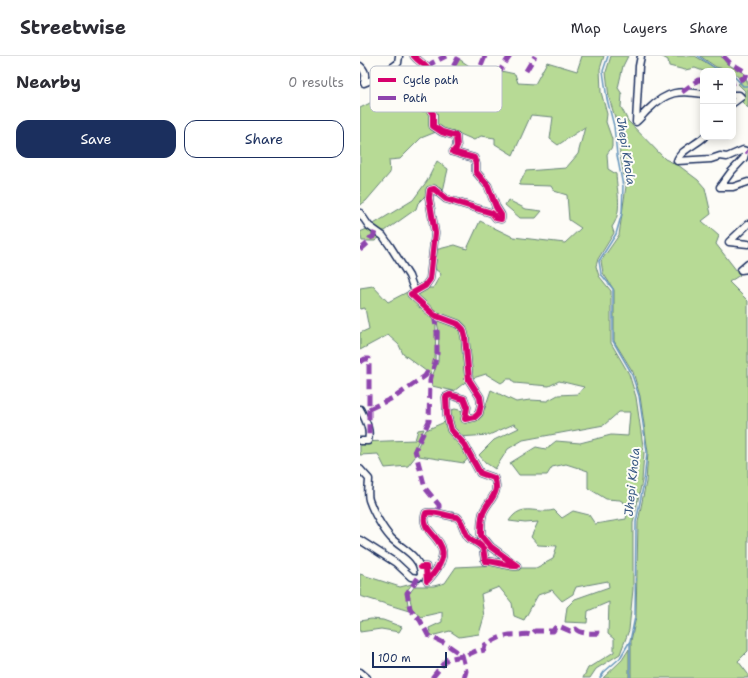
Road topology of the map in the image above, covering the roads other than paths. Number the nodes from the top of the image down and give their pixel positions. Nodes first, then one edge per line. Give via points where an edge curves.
1 (399, 56) edge
2 (414, 56) edge
3 (641, 56) edge
4 (360, 66) edge
5 (394, 66) edge
6 (426, 66) edge
7 (370, 81) edge
8 (700, 93) edge
9 (736, 94) edge
10 (736, 101) edge
11 (432, 112) edge
12 (701, 140) edge
13 (748, 182) edge
14 (360, 213) edge
15 (748, 224) edge
16 (748, 244) edge
17 (748, 264) edge
18 (748, 269) edge
19 (415, 292) junction
20 (360, 408) edge
21 (360, 441) edge
22 (360, 469) edge
23 (360, 540) edge
24 (421, 567) junction
25 (360, 672) edge
26 (367, 678) edge

1 - 5 street via 398,63
2 - 6 street
3 - 8 street via 636,122 653,105 670,94 694,91
4 - 7 street via 366,77 364,83
9 - 10 street via 741,97
11 - 19 street via 433,126 456,136 457,147 453,152 474,158 476,172 488,186 501,219 496,218 492,212 446,198 434,189 430,190 435,233 430,279 425,286
12 - 13 street via 680,154 677,161 727,157 743,150 746,152 744,158 720,187 732,187
14 - 19 street via 390,246 409,276
15 - 16 street via 729,242
17 - 18 street via 741,270
19 - 24 street via 411,294 426,309 443,320 458,324 463,329 469,380 480,397 480,409 475,417 465,419 467,407 464,399 450,395 446,397 447,415 451,430 464,444 480,473 494,478 496,484 494,497 483,513 481,535 491,547 516,566 503,566 486,560 483,548 470,539 457,516 450,517 430,511 426,512 424,518 426,525 444,552 439,567 427,581 426,567
20 - 21 street via 369,436 368,441
22 - 24 street via 369,479 369,499 378,518 391,538 414,556
23 - 24 street via 396,563 411,577 418,578
25 - 26 street

